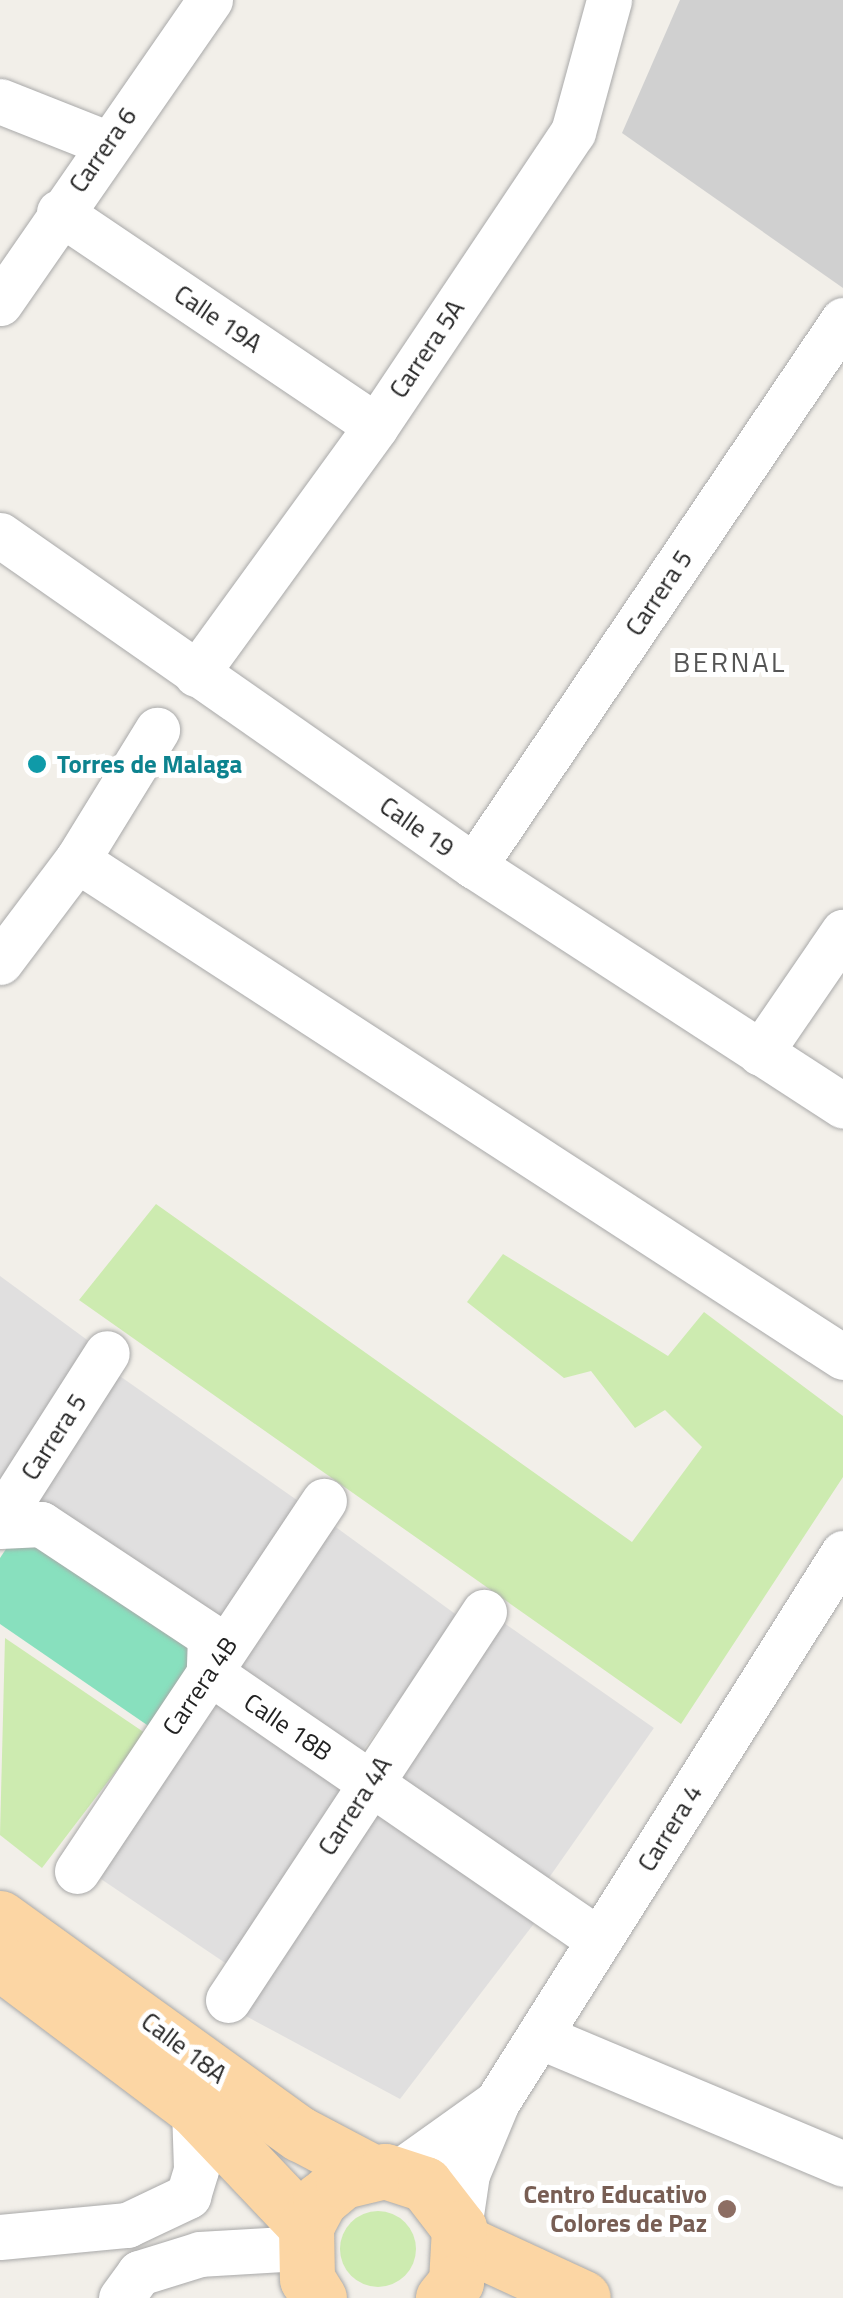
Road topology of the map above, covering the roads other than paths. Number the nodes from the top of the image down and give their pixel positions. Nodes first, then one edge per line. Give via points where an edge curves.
1 (210, 0) edge
2 (609, 0) edge
3 (0, 102) edge
4 (106, 143) junction
5 (59, 212) junction
6 (0, 303) edge
7 (843, 320) edge
8 (376, 426) junction
9 (0, 536) edge
10 (196, 674) junction
11 (157, 730) dead end
12 (77, 860) junction
13 (474, 866) junction
14 (843, 932) edge
15 (0, 962) edge
16 (760, 1052) junction
17 (843, 1106) edge
18 (107, 1353) dead end
19 (843, 1358) edge
20 (324, 1501) dead end
21 (0, 1523) edge
22 (843, 1553) edge
23 (484, 1612) dead end
24 (209, 1672) junction
25 (370, 1783) junction
26 (77, 1871) dead end
27 (0, 1918) edge
28 (598, 1940) junction
29 (0, 1962) edge
30 (228, 2000) dead end
31 (539, 2036) junction
32 (496, 2102) junction
33 (194, 2108) junction
34 (843, 2164) edge
35 (385, 2172) junction
36 (460, 2235) junction
37 (0, 2236) edge
38 (304, 2237) junction
39 (121, 2298) edge
40 (319, 2298) edge
41 (444, 2298) edge
42 (464, 2298) edge
43 (513, 2298) edge
44 (583, 2298) edge

1 - 4 street, Carrera 6
2 - 8 street, Carrera 5A via 573,132
3 - 4 street
4 - 5 street, Carrera 6
5 - 6 street, Carrera 6
5 - 8 street, Calle 19A
7 - 13 street, Carrera 5
8 - 10 street, Carrera 5A
9 - 10 street, Calle 19
10 - 13 street, Calle 19
11 - 12 street
12 - 15 street
12 - 19 street
13 - 16 street, Calle 19
14 - 16 street
16 - 17 street, Calle 19
18 - 21 street, Carrera 5
20 - 24 street, Carrera 4B
21 - 24 street via 40,1524 210,1636
22 - 28 street, Carrera 4
23 - 25 street, Carrera 4A
24 - 25 street, Calle 18B
24 - 26 street, Carrera 4B
25 - 28 street, Calle 18B
25 - 30 street, Carrera 4A
27 - 35 main road, Calle 18A via 300,2134
28 - 31 street, Carrera 4
29 - 33 main road, Calle 18A
31 - 32 street, Carrera 4
31 - 34 street
32 - 35 street, Carrera 4
32 - 36 street, Carrera 4 via 467,2174
33 - 37 street via 196,2168 188,2196 127,2226
33 - 38 main road, Calle 18A
35 - 36 main road, Calle 18A via 446,2202
35 - 38 main road via 342,2181 320,2200
36 - 41 main road via 456,2282
36 - 44 main road
38 - 39 street via 200,2254 138,2273
38 - 40 main road via 307,2279
42 - 43 main road

